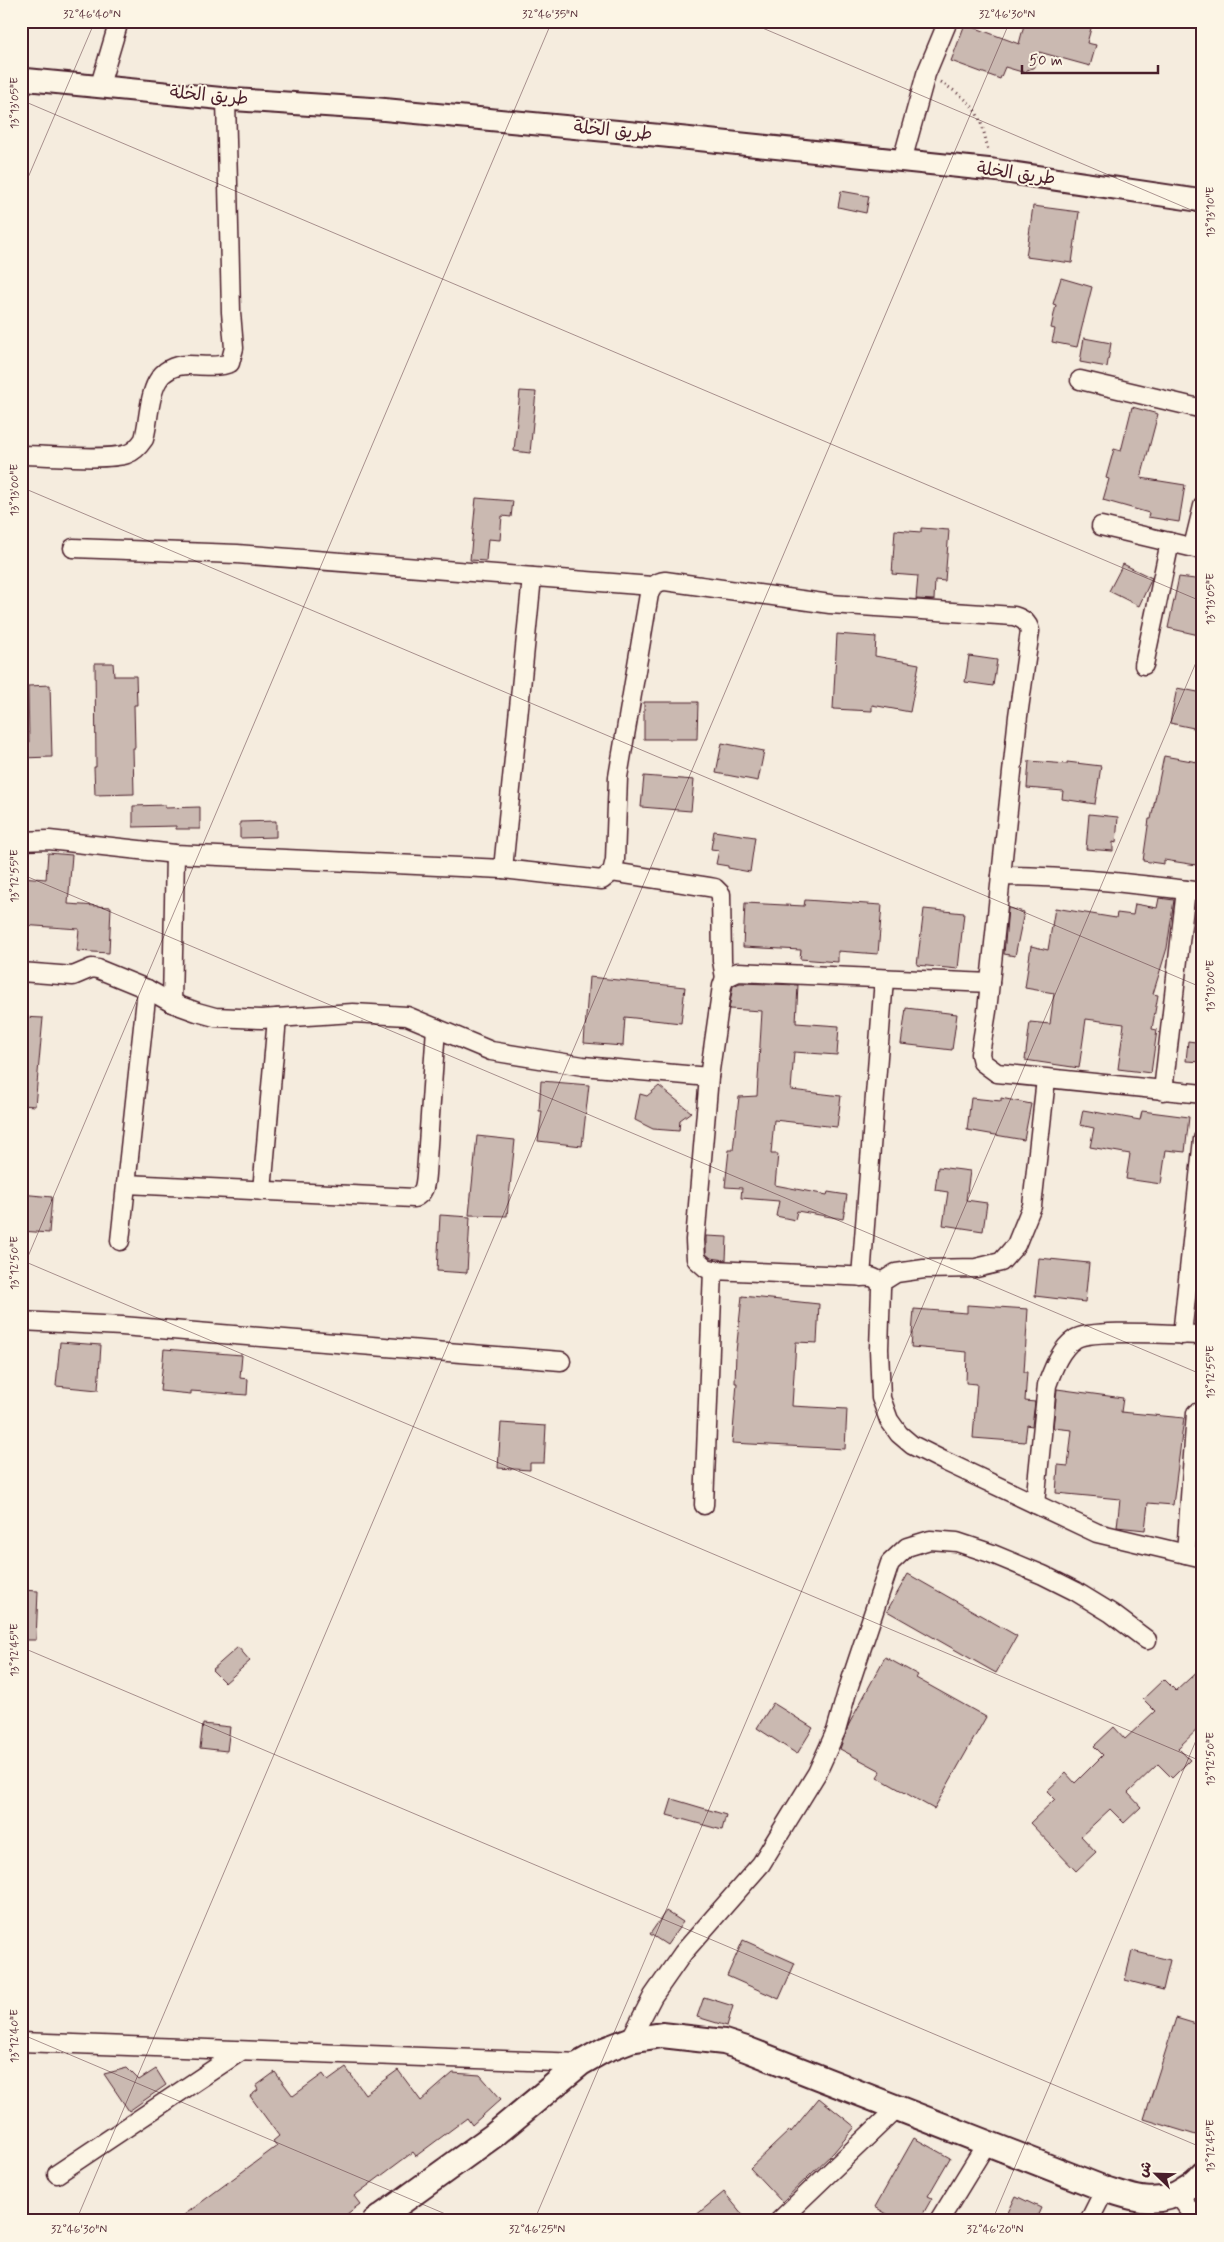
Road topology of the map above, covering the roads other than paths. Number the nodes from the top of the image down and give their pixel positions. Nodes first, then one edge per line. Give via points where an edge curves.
1 (119, 21) edge
2 (948, 21) edge
3 (21, 79) edge
4 (100, 86) junction
5 (226, 99) junction
6 (902, 161) junction
7 (1203, 201) edge
8 (1080, 380) dead end
9 (1203, 409) edge
10 (21, 455) edge
11 (1203, 506) edge
12 (1101, 526) dead end
13 (1170, 542) junction
14 (73, 548) dead end
15 (1198, 548) edge
16 (532, 577) junction
17 (652, 586) junction
18 (1144, 664) dead end
19 (21, 841) edge
20 (176, 854) junction
21 (503, 869) junction
22 (612, 872) junction
23 (1001, 876) junction
24 (1194, 891) edge
25 (21, 972) edge
26 (726, 978) junction
27 (884, 979) junction
28 (990, 983) junction
29 (147, 989) junction
30 (172, 1002) junction
31 (277, 1018) junction
32 (436, 1028) junction
33 (710, 1077) junction
34 (1046, 1079) junction
35 (1162, 1091) junction
36 (1203, 1094) edge
37 (1203, 1140) edge
38 (126, 1184) junction
39 (262, 1191) junction
40 (120, 1240) dead end
41 (712, 1270) junction
42 (862, 1277) junction
43 (880, 1283) junction
44 (21, 1322) edge
45 (1182, 1335) junction
46 (1203, 1335) edge
47 (561, 1361) dead end
48 (1196, 1413) dead end
49 (1035, 1504) junction
50 (704, 1505) dead end
51 (1186, 1554) junction
52 (1203, 1558) edge
53 (1147, 1640) dead end
54 (630, 2040) junction
55 (21, 2042) edge
56 (242, 2051) junction
57 (581, 2063) junction
58 (898, 2107) junction
59 (988, 2142) junction
60 (57, 2174) dead end
61 (1203, 2174) edge
62 (1105, 2189) junction
63 (1178, 2194) junction
64 (1203, 2219) edge
65 (375, 2221) edge
66 (779, 2221) edge
67 (939, 2221) edge
68 (1089, 2221) edge

1 - 4 street
2 - 6 street via 926,74
3 - 4 street, طريق الخلة
4 - 5 street, طريق الخلة
5 - 6 street, طريق الخلة via 418,113
5 - 10 street via 234,348 230,363 176,366 164,373 154,388 144,439 128,454
6 - 7 street, طريق الخلة via 993,170
8 - 9 street
11 - 15 street
12 - 13 street
13 - 15 street
13 - 18 street
14 - 16 street via 238,554
16 - 17 street
16 - 21 street
17 - 22 street via 618,777
17 - 23 street via 665,581 830,604 1022,619 1030,631
19 - 20 street via 49,840
20 - 21 street
20 - 30 street
21 - 22 street via 602,880
22 - 26 street via 715,888 721,894 722,961
23 - 24 street via 1029,875
23 - 28 street
24 - 35 street
25 - 29 street via 73,976 98,968
26 - 27 street via 738,972
26 - 33 street via 722,986
27 - 28 street
27 - 42 street
28 - 34 street via 980,1054 982,1062 997,1073
29 - 30 street
29 - 38 street
30 - 31 street via 216,1017
31 - 32 street via 381,1014 407,1016
31 - 39 street
32 - 33 street via 491,1051 583,1066
32 - 39 street via 426,1174 419,1196
33 - 41 street via 695,1240 696,1259
34 - 35 street
34 - 43 street via 1032,1206 1016,1245 1001,1262 976,1268 896,1273
35 - 36 street
37 - 45 street
38 - 39 street
38 - 40 street
41 - 42 street
41 - 50 street
42 - 43 street via 871,1277
43 - 49 street via 882,1398 889,1420 912,1445
44 - 47 street via 122,1326
45 - 46 street
45 - 49 street via 1100,1333 1076,1338 1065,1349 1047,1385
48 - 51 street
49 - 51 street via 1097,1533
51 - 52 street
53 - 54 street via 1075,1591 990,1553 957,1542 930,1540 907,1547 890,1563 836,1731 817,1773 762,1864 683,1952 653,1996
54 - 57 main road
54 - 58 main road via 662,2035 724,2042
55 - 56 street
56 - 57 street
56 - 60 street
57 - 65 main road via 493,2136
58 - 59 main road
58 - 66 street
59 - 62 main road
59 - 67 street
61 - 63 main road
62 - 63 main road via 1144,2200 1160,2201
62 - 68 street
63 - 64 street via 1188,2208

